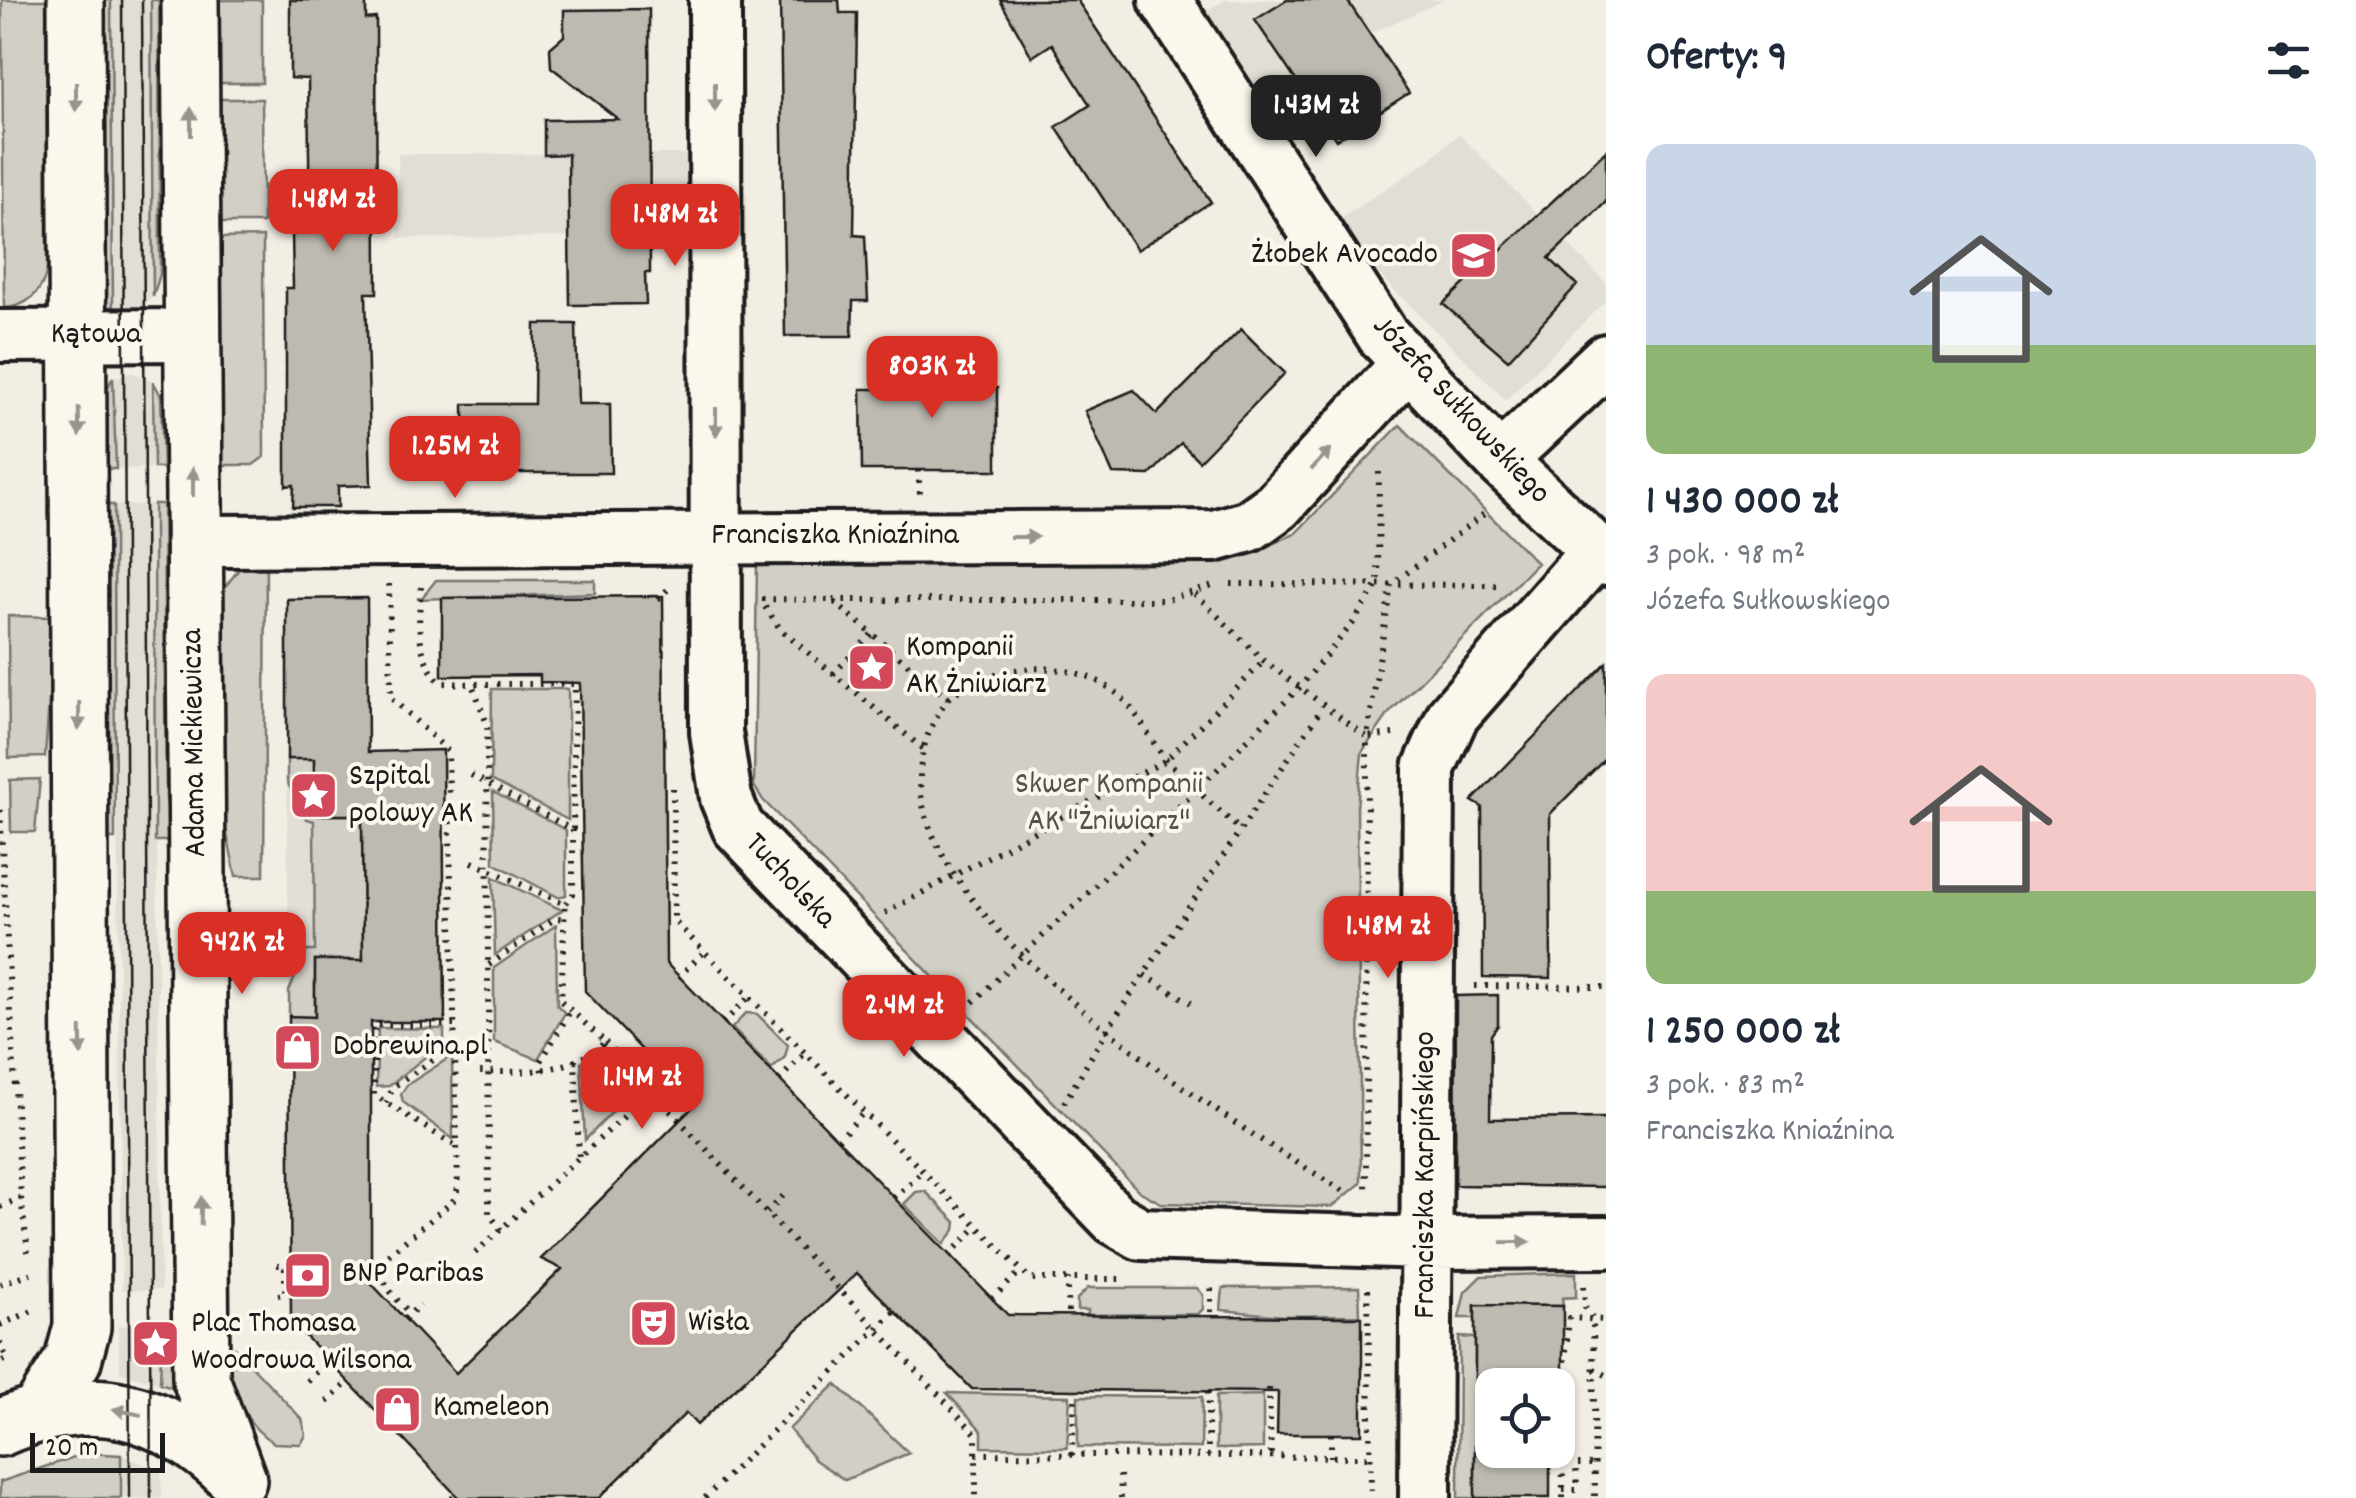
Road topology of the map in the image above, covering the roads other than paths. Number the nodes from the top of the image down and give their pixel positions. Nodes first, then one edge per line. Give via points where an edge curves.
1 (76, 0) edge
2 (190, 0) edge
3 (714, 0) edge
4 (1166, 0) edge
5 (192, 335) junction
6 (0, 336) edge
7 (78, 336) junction
8 (1606, 360) edge
9 (1406, 364) junction
10 (1499, 482) junction
11 (717, 537) junction
12 (194, 541) junction
13 (1601, 556) edge
14 (1606, 1242) edge
15 (1425, 1244) junction
16 (20, 1420) edge
17 (247, 1489) edge
18 (1425, 1498) edge

1 -> 7 street
5 -> 2 street, Adama Mickiewicza
3 -> 11 street, Tucholska
4 - 9 street, Józefa Sułkowskiego
5 - 7 street, Kątowa
12 -> 5 street, Adama Mickiewicza
6 - 7 street, Kątowa
7 -> 16 street via 82,1327 73,1360
8 - 10 street
9 - 10 street, Józefa Sułkowskiego
11 -> 9 street, Franciszka Kniaźnina via 1214,536 1248,526 1277,506
10 - 13 street, Józefa Sułkowskiego
11 - 12 street, Franciszka Kniaźnina
11 - 15 street, Tucholska via 716,732 726,798 738,827 1116,1220 1141,1234 1179,1238
17 -> 12 street, Adama Mickiewicza via 201,1379
13 - 15 street, Franciszka Karpińskiego via 1453,715 1436,744 1428,792
15 -> 14 street, Tucholska
15 - 18 street, Franciszka Karpińskiego
17 -> 16 street via 193,1440 150,1418 86,1406

